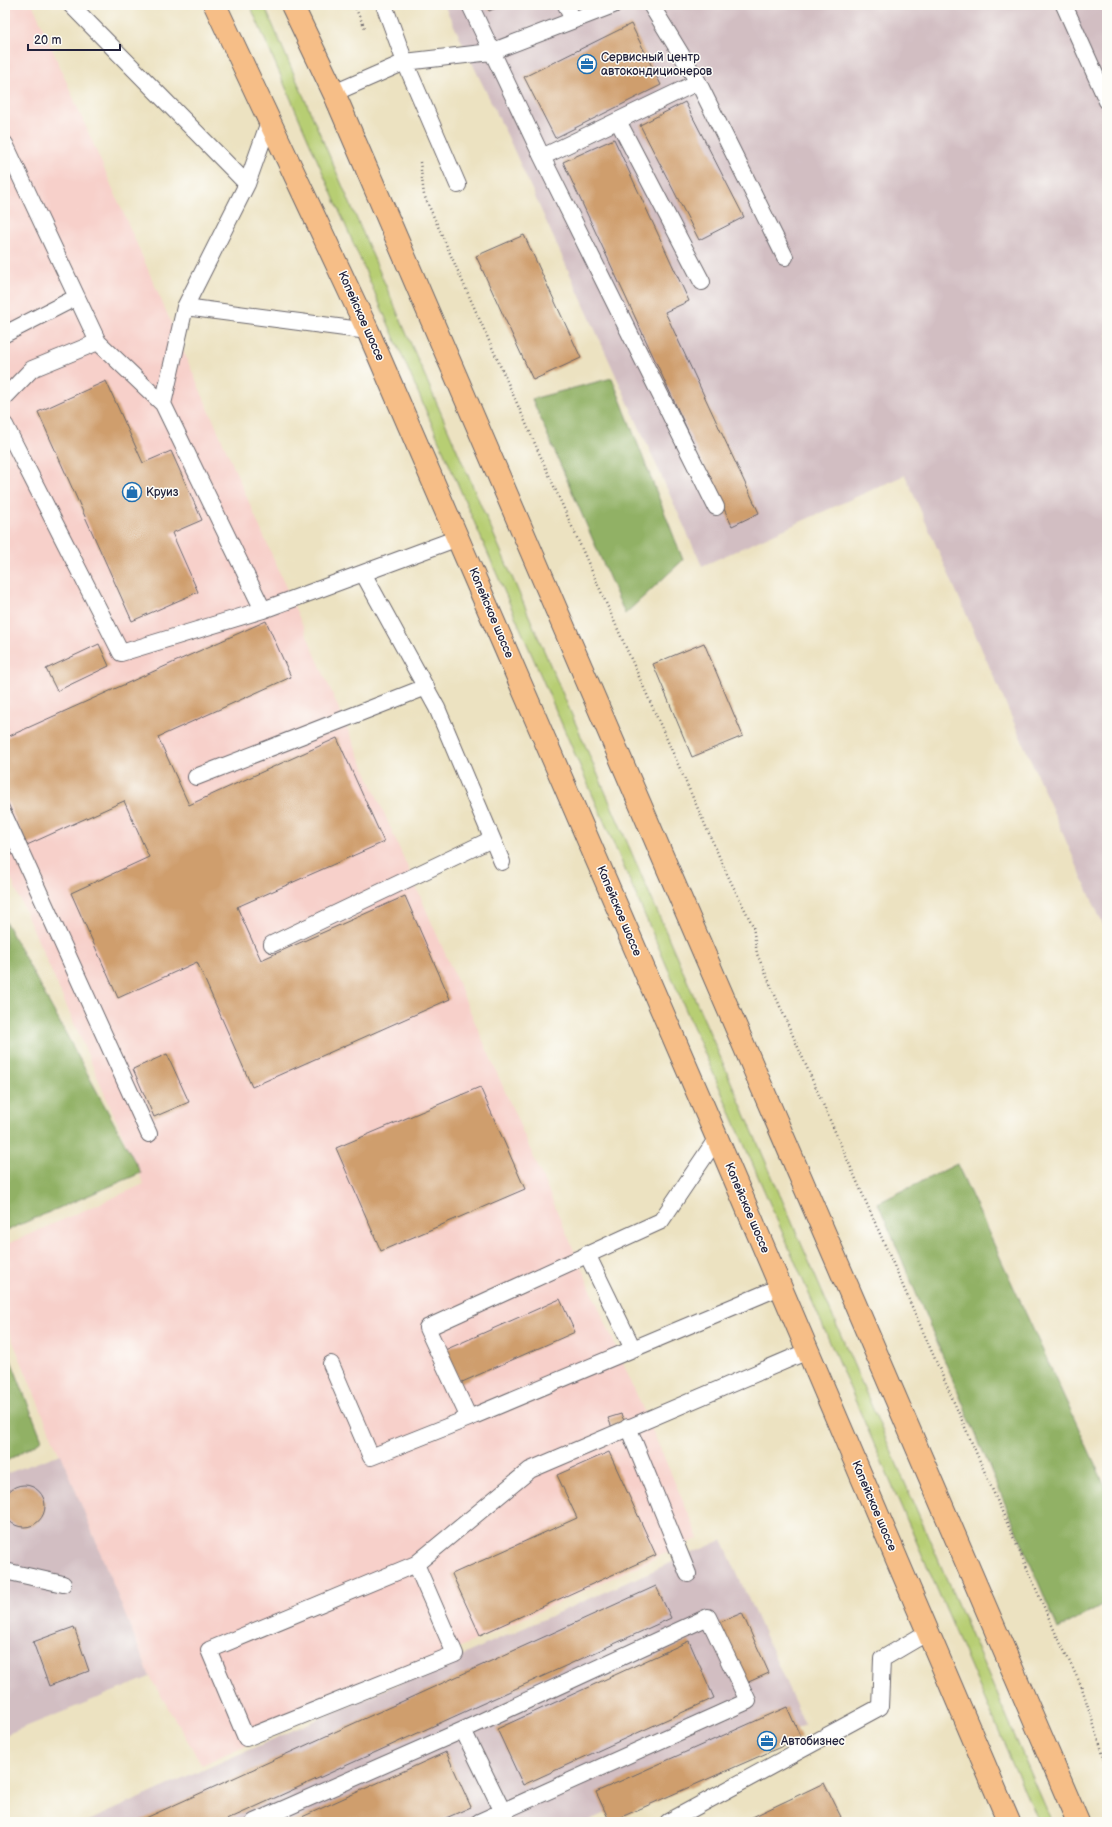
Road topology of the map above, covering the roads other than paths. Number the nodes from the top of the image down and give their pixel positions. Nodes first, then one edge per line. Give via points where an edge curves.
1 (72, 5) edge
2 (215, 5) edge
3 (292, 5) edge
4 (384, 5) edge
5 (470, 5) edge
6 (566, 5) edge
7 (613, 5) edge
8 (651, 5) edge
9 (1064, 5) edge
10 (573, 20) junction
11 (491, 52) junction
12 (405, 62) junction
13 (698, 82) junction
14 (334, 93) junction
15 (1107, 101) edge
16 (270, 119) junction
17 (618, 121) junction
18 (5, 144) edge
19 (542, 156) junction
20 (247, 184) junction
21 (458, 185) dead end
22 (785, 257) dead end
23 (702, 282) dead end
24 (77, 297) junction
25 (185, 307) junction
26 (368, 331) junction
27 (5, 334) edge
28 (98, 342) junction
29 (5, 398) edge
30 (163, 404) junction
31 (5, 425) edge
32 (716, 507) dead end
33 (458, 538) junction
34 (363, 573) junction
35 (262, 610) junction
36 (426, 687) junction
37 (196, 777) dead end
38 (5, 817) edge
39 (492, 839) junction
40 (502, 862) dead end
41 (272, 944) dead end
42 (149, 1134) dead end
43 (717, 1138) junction
44 (587, 1254) junction
45 (780, 1287) junction
46 (634, 1349) junction
47 (808, 1351) junction
48 (331, 1364) dead end
49 (469, 1418) junction
50 (628, 1427) junction
51 (416, 1564) junction
52 (5, 1571) edge
53 (688, 1574) dead end
54 (63, 1584) dead end
55 (928, 1632) junction
56 (463, 1730) junction
57 (503, 1812) junction
58 (254, 1822) edge
59 (479, 1822) edge
60 (668, 1822) edge
61 (1009, 1822) edge
62 (1078, 1822) edge

1 - 20 lane
2 - 16 main road, Копейское шоссе
3 - 14 main road
4 - 12 lane
5 - 11 lane
6 - 10 lane
7 - 10 lane
8 - 13 lane
9 - 15 lane
10 - 11 lane
11 - 12 lane
11 - 19 lane
12 - 14 lane
12 - 21 lane
13 - 17 lane
13 - 22 lane
14 - 62 main road
16 - 20 lane
16 - 26 main road, Копейское шоссе
17 - 19 lane
17 - 23 lane
18 - 24 lane
19 - 32 lane
20 - 25 lane
24 - 27 lane
24 - 28 lane
25 - 26 lane
25 - 30 lane
26 - 33 main road, Копейское шоссе
28 - 29 lane via 32,369
28 - 30 lane
30 - 35 lane
31 - 35 lane via 121,653
33 - 34 lane
33 - 43 main road, Копейское шоссе
34 - 35 lane
34 - 36 lane
36 - 37 lane
36 - 39 lane
38 - 42 lane
39 - 40 lane
39 - 41 lane
43 - 44 lane via 661,1220
43 - 45 main road, Копейское шоссе
44 - 46 lane
44 - 49 lane via 427,1328
45 - 46 lane
45 - 47 main road, Копейское шоссе
46 - 49 lane
47 - 50 lane
47 - 55 main road, Копейское шоссе
48 - 49 lane via 371,1457
50 - 51 lane via 530,1470
50 - 53 lane
51 - 51 lane via 209,1650 246,1738 455,1654
52 - 54 lane
55 - 60 lane via 882,1659 880,1706
55 - 61 main road, Копейское шоссе
56 - 57 lane
56 - 57 lane via 708,1617 748,1702
56 - 58 lane
57 - 59 lane

